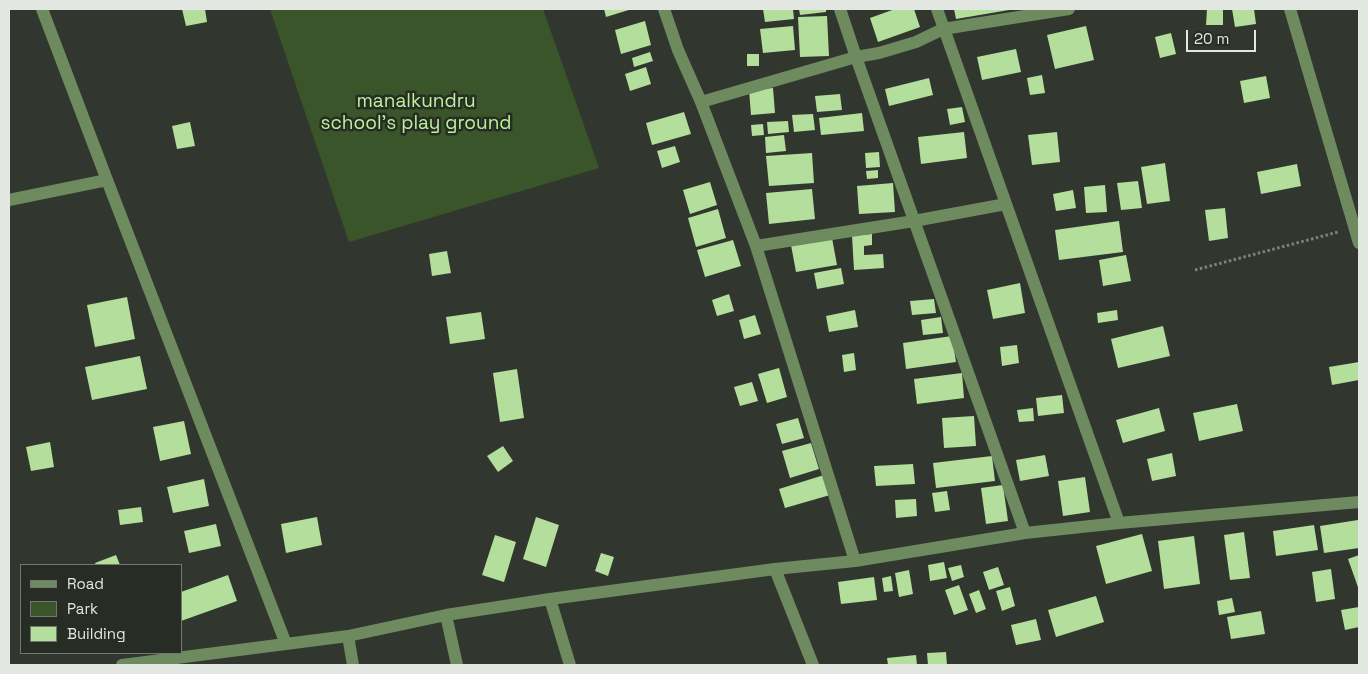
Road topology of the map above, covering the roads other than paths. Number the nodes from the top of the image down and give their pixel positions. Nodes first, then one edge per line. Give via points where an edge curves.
1 (42, 9) edge
2 (664, 9) edge
3 (840, 9) edge
4 (937, 9) edge
5 (1068, 9) edge
6 (1290, 9) edge
7 (943, 29) junction
8 (856, 58) junction
9 (701, 102) junction
10 (107, 180) junction
11 (9, 200) edge
12 (1006, 204) junction
13 (914, 221) junction
14 (1359, 243) edge
15 (756, 246) junction
16 (1359, 502) edge
17 (1119, 523) junction
18 (1025, 534) junction
19 (855, 561) junction
20 (775, 569) junction
21 (550, 599) junction
22 (446, 614) junction
23 (348, 636) junction
24 (286, 644) junction
25 (124, 665) edge
26 (353, 665) edge
27 (457, 665) edge
28 (570, 665) edge
29 (813, 665) edge

1 - 10 street
2 - 9 street
3 - 8 street
4 - 7 street
5 - 7 street
6 - 14 street
7 - 8 street via 916,42
7 - 12 street
8 - 9 street
8 - 13 street
9 - 15 street
10 - 11 street
10 - 24 street
12 - 13 street
12 - 17 street
13 - 15 street
13 - 18 street
15 - 19 street
16 - 17 street
17 - 18 street
18 - 19 street
19 - 20 street
20 - 21 street
20 - 29 street
21 - 22 street
21 - 28 street
22 - 23 street
22 - 27 street
23 - 24 street
23 - 26 street
24 - 25 street

